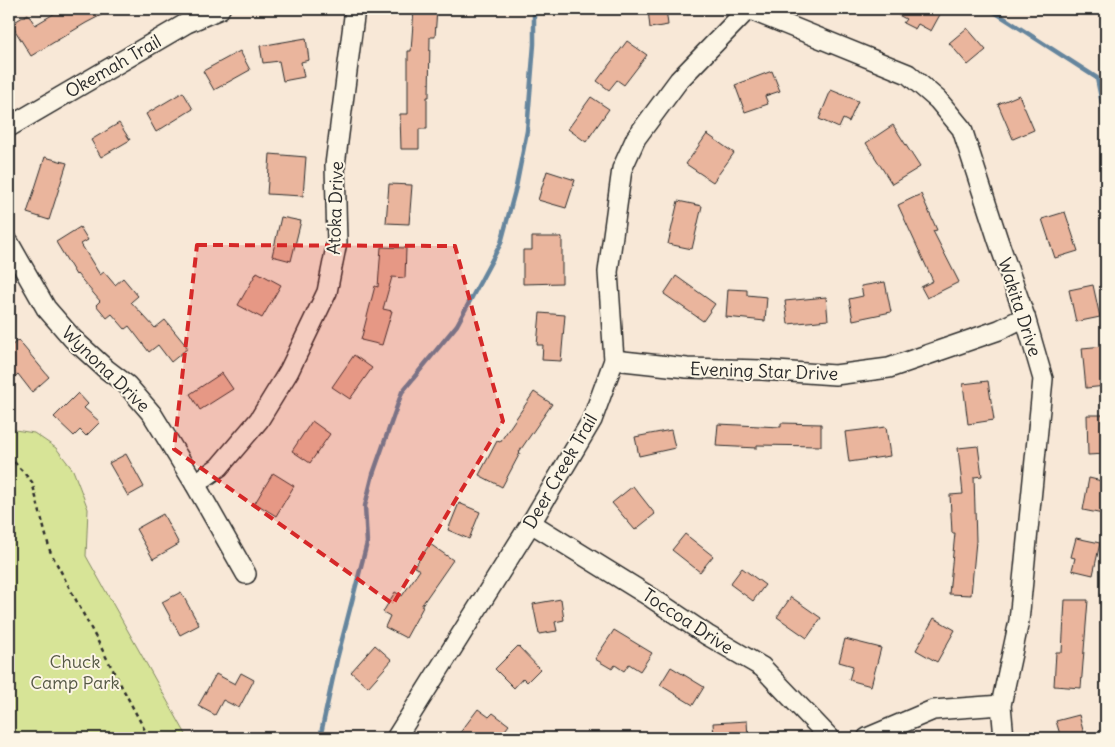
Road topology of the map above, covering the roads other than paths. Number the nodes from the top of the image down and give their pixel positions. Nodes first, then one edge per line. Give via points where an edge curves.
1 (220, 9) edge
2 (355, 9) edge
3 (748, 9) edge
4 (9, 127) edge
5 (9, 243) edge
6 (1025, 317) junction
7 (614, 360) junction
8 (195, 484) junction
9 (531, 523) junction
10 (246, 574) dead end
11 (1001, 705) junction
12 (396, 738) edge
13 (830, 738) edge
14 (867, 738) edge
15 (1004, 738) edge

1 - 4 street, Okemah Trail via 187,23
2 - 8 street, Atoka Drive via 335,165 337,242 327,292 289,371 259,420 219,467
3 - 6 street, Wakita Drive via 908,74 938,100 962,129
3 - 7 street, Deer Creek Trail via 679,80 636,138 622,169 608,272
5 - 8 street, Wynona Drive via 46,308 73,339 127,385 152,414
6 - 7 street, Evening Star Drive via 999,330 889,368 835,375 687,368
6 - 11 street, Wakita Drive via 1043,380 1019,621
7 - 9 street, Deer Creek Trail via 592,420
8 - 10 street, Wynona Drive
9 - 12 street, Deer Creek Trail
9 - 13 street, Toccoa Drive via 762,668
11 - 14 street via 933,710
11 - 15 street, Wakita Drive

